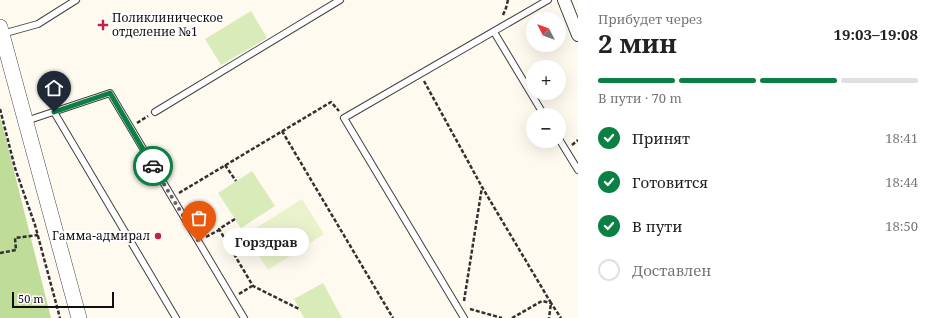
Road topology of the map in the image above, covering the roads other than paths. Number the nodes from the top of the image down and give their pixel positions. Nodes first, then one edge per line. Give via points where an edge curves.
1 (76, 0) edge
2 (340, 0) edge
3 (548, 0) edge
4 (564, 0) edge
5 (1, 30) edge
6 (494, 32) junction
7 (578, 34) edge
8 (540, 108) edge
9 (54, 112) junction
10 (155, 112) dead end
11 (25, 121) junction
12 (565, 148) edge
13 (578, 170) edge
14 (79, 318) edge
15 (176, 318) edge
16 (244, 318) edge
17 (464, 318) edge

1 - 5 lane via 38,24
2 - 10 lane
3 - 6 lane
4 - 7 street
5 - 11 street
6 - 8 lane
6 - 17 lane via 344,118
9 - 11 lane
9 - 15 lane
9 - 16 lane via 110,93
11 - 14 street
12 - 13 lane

